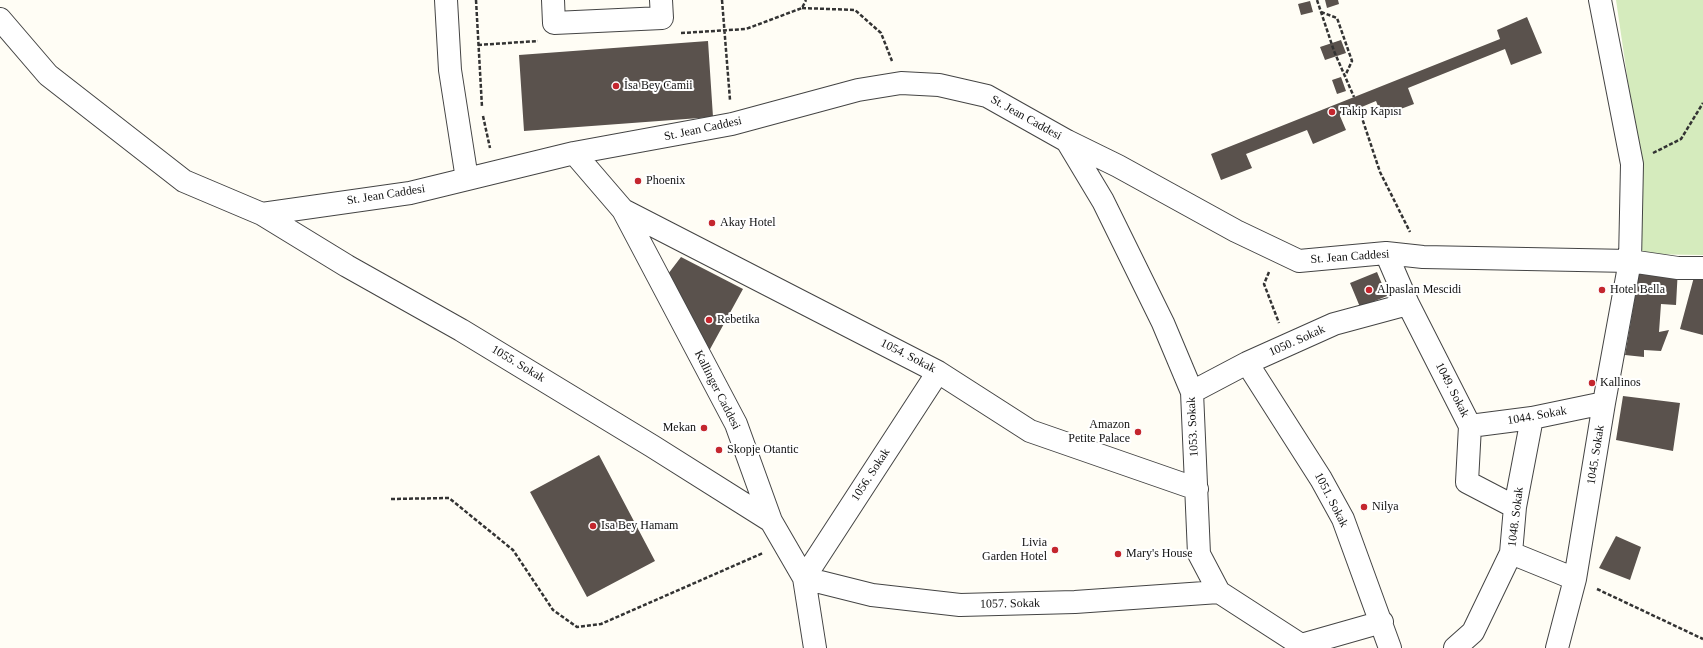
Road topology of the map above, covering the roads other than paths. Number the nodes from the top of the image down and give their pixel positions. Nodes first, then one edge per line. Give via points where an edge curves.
1 (446, 0) edge
2 (553, 0) edge
3 (661, 0) edge
4 (1600, 0) edge
5 (0, 19) edge
6 (1067, 141) junction
7 (574, 153) junction
8 (467, 179) junction
9 (623, 210) junction
10 (262, 214) junction
11 (1386, 253) junction
12 (1630, 261) junction
13 (1703, 268) edge
14 (1408, 304) junction
15 (1247, 363) junction
16 (938, 372) junction
17 (1192, 392) junction
18 (1604, 403) junction
19 (1532, 418) junction
20 (1470, 426) junction
21 (1197, 489) junction
22 (1515, 508) junction
23 (771, 521) junction
24 (1511, 553) junction
25 (804, 578) junction
26 (1575, 579) junction
27 (1219, 592) junction
28 (1382, 622) junction
29 (1300, 646) edge
30 (815, 648) edge
31 (1390, 648) edge
32 (1455, 648) edge
33 (1557, 648) edge

1 - 8 street via 450,70
2 - 3 street via 554,23 662,18
4 - 12 street, 1045. Sokak via 1632,164
5 - 10 street, 1055. Sokak via 48,75 184,181
6 - 7 street, St. Jean Caddesi via 987,96 939,85 901,83 858,90 732,124
6 - 11 street, St. Jean Caddesi via 1236,231 1299,261
6 - 17 street, 1053. Sokak via 1103,201 1163,323
7 - 8 street, St. Jean Caddesi
7 - 9 street, Kallinger Caddesi
8 - 10 street, St. Jean Caddesi via 410,193
9 - 16 street, 1054. Sokak
9 - 23 street, Kallinger Caddesi via 736,424
10 - 23 street, 1055. Sokak via 347,266 461,330
11 - 12 street, St. Jean Caddesi via 1423,257
11 - 14 street, 1049. Sokak
12 - 13 street, St. Jean Caddesi via 1678,268
12 - 18 street, 1045. Sokak
14 - 15 street, 1050. Sokak via 1334,324
14 - 20 street, 1049. Sokak
15 - 17 street, 1050. Sokak
15 - 28 street, 1051. Sokak via 1321,479 1342,519
16 - 21 street, 1054. Sokak via 1030,431
16 - 25 street, 1056. Sokak
17 - 21 street, 1053. Sokak
18 - 19 street, 1044. Sokak
18 - 26 street, 1045. Sokak
19 - 20 street, 1044. Sokak
19 - 22 street, 1048. Sokak
20 - 22 street, 1049. Sokak via 1467,482
21 - 27 street, 1053. Sokak via 1199,554
22 - 24 street, 1048. Sokak
23 - 25 street, Kallinger Caddesi
24 - 26 street
24 - 32 street, 1048. Sokak via 1473,632
25 - 27 street, 1057. Sokak via 872,595 960,605 1075,602
25 - 30 street, Kallinger Caddesi
26 - 33 street, 1045. Sokak
27 - 29 street, 1053. Sokak
28 - 29 street
28 - 31 street, 1051. Sokak

